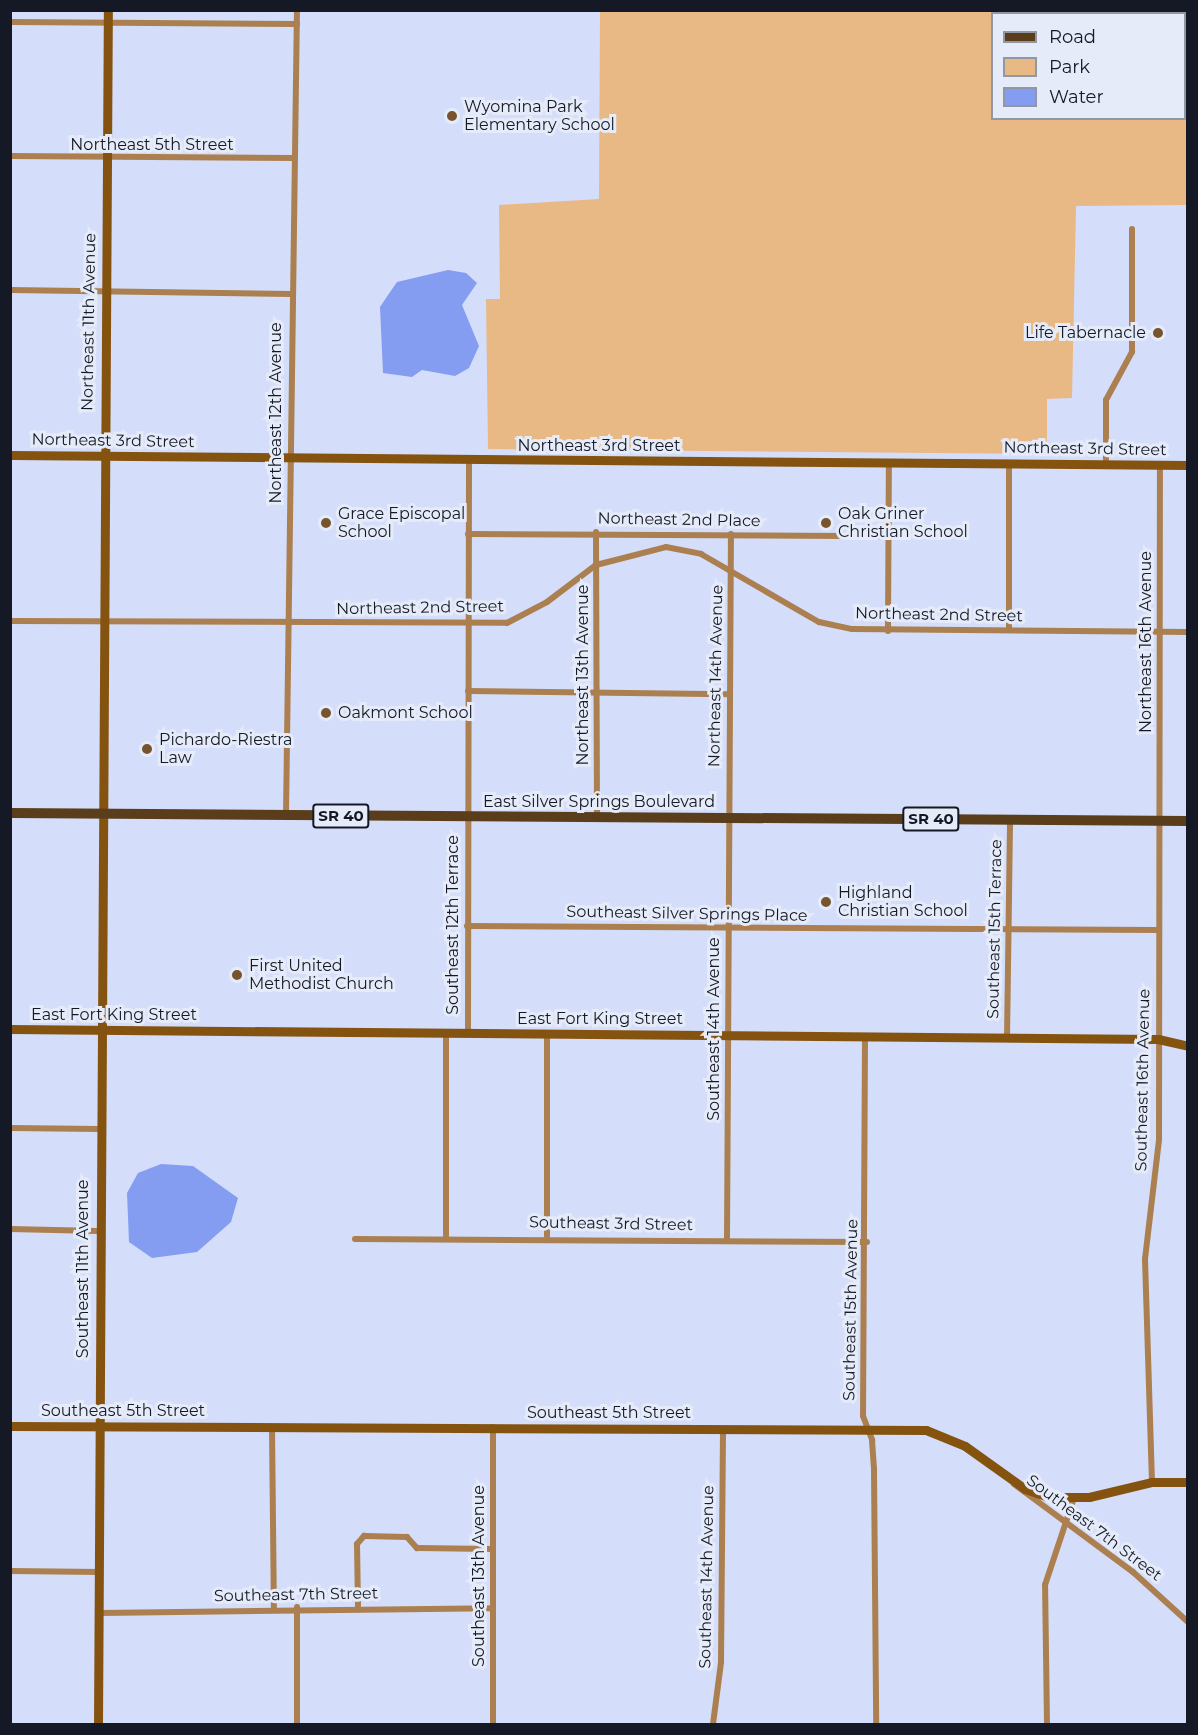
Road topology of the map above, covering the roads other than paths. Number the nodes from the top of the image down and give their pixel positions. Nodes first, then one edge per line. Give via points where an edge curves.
1 (108, 10) edge
2 (297, 10) edge
3 (10, 22) edge
4 (297, 24) junction
5 (108, 25) junction
6 (10, 156) edge
7 (293, 158) junction
8 (107, 159) junction
9 (1132, 229) dead end
10 (10, 290) edge
11 (105, 291) junction
12 (291, 294) junction
13 (10, 455) edge
14 (102, 456) junction
15 (289, 460) junction
16 (469, 460) junction
17 (889, 463) junction
18 (1009, 463) junction
19 (1106, 464) junction
20 (1160, 464) junction
21 (1188, 465) edge
22 (596, 532) junction
23 (662, 533) junction
24 (468, 534) junction
25 (731, 534) junction
26 (889, 536) junction
27 (662, 548) junction
28 (596, 564) junction
29 (732, 570) junction
30 (10, 621) edge
31 (103, 622) junction
32 (288, 622) junction
33 (468, 623) junction
34 (1010, 629) junction
35 (888, 631) junction
36 (1160, 632) junction
37 (1188, 632) edge
38 (468, 691) junction
39 (597, 692) junction
40 (729, 694) junction
41 (10, 813) edge
42 (99, 814) junction
43 (286, 816) junction
44 (466, 817) junction
45 (597, 818) junction
46 (727, 818) junction
47 (1010, 820) junction
48 (1158, 821) junction
49 (1188, 821) edge
50 (467, 926) junction
51 (727, 929) junction
52 (1007, 930) junction
53 (1158, 930) junction
54 (10, 1029) edge
55 (100, 1030) junction
56 (446, 1033) junction
57 (468, 1034) junction
58 (547, 1034) junction
59 (728, 1035) junction
60 (865, 1038) junction
61 (1007, 1039) junction
62 (1158, 1039) junction
63 (1188, 1046) edge
64 (10, 1128) edge
65 (98, 1129) junction
66 (10, 1229) edge
67 (98, 1231) junction
68 (446, 1236) junction
69 (547, 1236) junction
70 (355, 1239) dead end
71 (727, 1240) junction
72 (867, 1242) junction
73 (10, 1426) edge
74 (99, 1426) junction
75 (272, 1427) junction
76 (493, 1427) junction
77 (723, 1429) junction
78 (870, 1431) junction
79 (1011, 1479) junction
80 (1152, 1482) junction
81 (1188, 1482) edge
82 (1074, 1498) junction
83 (1066, 1524) junction
84 (493, 1549) junction
85 (10, 1571) edge
86 (100, 1572) junction
87 (297, 1607) junction
88 (358, 1607) junction
89 (274, 1608) junction
90 (492, 1608) junction
91 (100, 1613) junction
92 (1188, 1622) edge
93 (98, 1725) edge
94 (297, 1725) edge
95 (493, 1725) edge
96 (712, 1725) edge
97 (876, 1725) edge
98 (1047, 1725) edge

1 - 5 street, Northeast 11th Avenue
2 - 4 street, Northeast 12th Avenue
3 - 5 street
4 - 5 street
4 - 7 street, Northeast 12th Avenue
5 - 8 street, Northeast 11th Avenue
6 - 8 street, Northeast 5th Street
7 - 8 street, Northeast 5th Street
7 - 12 street, Northeast 12th Avenue
8 - 11 street, Northeast 11th Avenue
9 - 19 street via 1132,352 1106,400
10 - 11 street
11 - 12 street
11 - 14 street, Northeast 11th Avenue
12 - 15 street, Northeast 12th Avenue
13 - 14 street, Northeast 3rd Street
14 - 15 street, Northeast 3rd Street
14 - 31 street, Northeast 11th Avenue
15 - 16 street, Northeast 3rd Street
15 - 32 street, Northeast 12th Avenue
16 - 17 street, Northeast 3rd Street
16 - 24 street, Southeast 12th Terrace
17 - 18 street, Northeast 3rd Street
17 - 26 street
18 - 19 street, Northeast 3rd Street
18 - 34 street
19 - 20 street, Northeast 3rd Street
20 - 21 street, Northeast 3rd Street
20 - 36 street, Northeast 16th Avenue
22 - 23 street, Northeast 2nd Place
22 - 24 street, Northeast 2nd Place
22 - 28 street, Northeast 13th Avenue
23 - 25 street, Northeast 2nd Place
23 - 27 street
24 - 33 street, Southeast 12th Terrace
25 - 26 street, Northeast 2nd Place
25 - 29 street, Northeast 14th Avenue
26 - 35 street
27 - 28 street, Northeast 2nd Street
27 - 29 street, Northeast 2nd Street via 701,554
28 - 33 street, Northeast 2nd Street via 547,602 507,622
28 - 39 street, Northeast 13th Avenue
29 - 35 street, Northeast 2nd Street via 819,622
29 - 40 street, Northeast 14th Avenue
30 - 31 street, Northeast 2nd Street
31 - 32 street, Northeast 2nd Street
31 - 42 street, Northeast 11th Avenue
32 - 33 street, Northeast 2nd Street
32 - 43 street, Northeast 12th Avenue
33 - 38 street, Southeast 12th Terrace
34 - 35 street, Northeast 2nd Street
34 - 36 street, Northeast 2nd Street
36 - 37 street, Northeast 2nd Street
36 - 48 street, Northeast 16th Avenue
38 - 39 street
38 - 44 street, Southeast 12th Terrace
39 - 40 street
39 - 45 street, Northeast 13th Avenue
40 - 46 street, Northeast 14th Avenue
41 - 42 main road, East Silver Springs Boulevard / SR 40
42 - 43 main road, East Silver Springs Boulevard / SR 40
42 - 55 street, Southeast 11th Avenue
43 - 44 main road, East Silver Springs Boulevard / SR 40
44 - 45 main road, East Silver Springs Boulevard / SR 40
44 - 50 street, Southeast 12th Terrace
45 - 46 main road, East Silver Springs Boulevard / SR 40
46 - 47 main road, East Silver Springs Boulevard / SR 40
46 - 51 street, Southeast 14th Avenue
47 - 48 main road, East Silver Springs Boulevard / SR 40
47 - 52 street, Southeast 15th Terrace
48 - 49 main road, East Silver Springs Boulevard / SR 40
48 - 53 street, Southeast 16th Avenue
50 - 51 street, Southeast Silver Springs Place
50 - 57 street, Southeast 12th Terrace
51 - 52 street, Southeast Silver Springs Place
51 - 59 street, Southeast 14th Avenue
52 - 53 street, Southeast Silver Springs Place
52 - 61 street, Southeast 15th Terrace
53 - 62 street, Southeast 16th Avenue
54 - 55 street, East Fort King Street
55 - 56 street, East Fort King Street
55 - 65 street, Southeast 11th Avenue
56 - 57 street, East Fort King Street
56 - 68 street, Southeast 12th Terrace
57 - 58 street, East Fort King Street
58 - 59 street, East Fort King Street
58 - 69 street
59 - 60 street, East Fort King Street
59 - 71 street, Southeast 14th Avenue
60 - 61 street, East Fort King Street
60 - 72 street, Southeast 15th Avenue
61 - 62 street, East Fort King Street
62 - 63 street, East Fort King Street
62 - 80 street, Southeast 16th Avenue via 1159,1139 1145,1259
64 - 65 street
65 - 67 street, Southeast 11th Avenue
66 - 67 street
67 - 74 street, Southeast 11th Avenue
68 - 69 street, Southeast 3rd Street
68 - 70 street, Southeast 3rd Street
69 - 71 street, Southeast 3rd Street
71 - 72 street, Southeast 3rd Street
72 - 78 street, Southeast 15th Avenue via 863,1416
73 - 74 street, Southeast 5th Street
74 - 75 street, Southeast 5th Street
74 - 86 street, Southeast 11th Avenue
75 - 76 street, Southeast 5th Street
75 - 89 street
76 - 77 street, Southeast 5th Street
76 - 84 street, Southeast 13th Avenue
77 - 78 street, Southeast 5th Street
77 - 96 street, Southeast 14th Avenue via 721,1662
78 - 79 street, Southeast 5th Street via 926,1430 965,1446
78 - 97 street, Southeast 15th Avenue
79 - 82 street, Southeast 5th Street via 1048,1497
79 - 83 street, Southeast 7th Street via 1020,1492
80 - 81 street, Southeast 5th Street
80 - 82 street, Southeast 5th Street
82 - 83 street
83 - 92 street, Southeast 7th Street via 1133,1572
83 - 98 street via 1045,1585
84 - 88 street via 417,1548 407,1537 364,1536 357,1544
84 - 90 street, Southeast 13th Avenue
85 - 86 street
86 - 91 street, Southeast 11th Avenue
87 - 88 street, Southeast 7th Street
87 - 89 street, Southeast 7th Street
87 - 94 street
88 - 90 street, Southeast 7th Street
89 - 91 street, Southeast 7th Street
90 - 95 street, Southeast 13th Avenue
91 - 93 street, Southeast 11th Avenue

